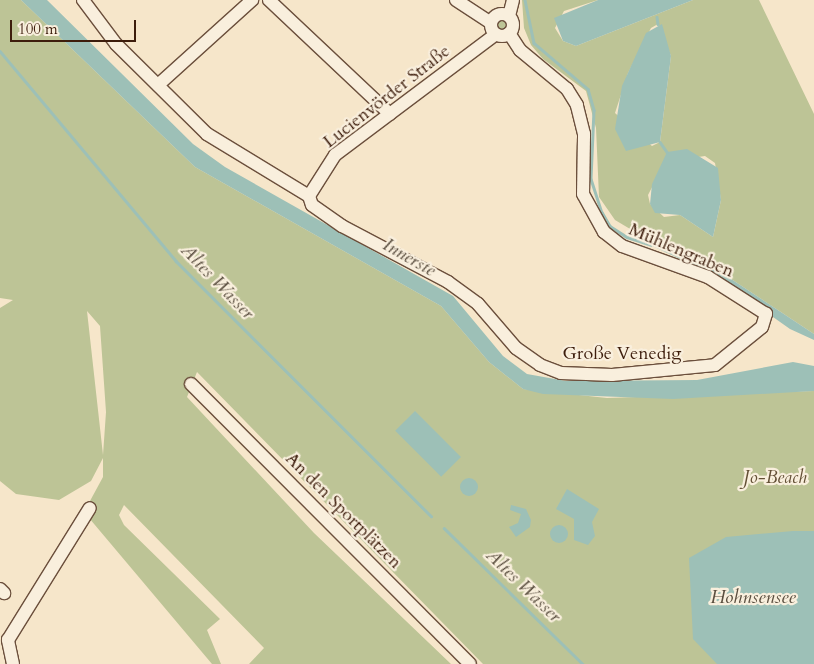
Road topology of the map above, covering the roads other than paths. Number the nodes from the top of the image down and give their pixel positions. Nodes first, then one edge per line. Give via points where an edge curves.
1 (83, 0) edge
2 (252, 0) edge
3 (269, 0) edge
4 (456, 0) edge
5 (513, 0) edge
6 (509, 16) junction
7 (493, 28) junction
8 (509, 33) junction
9 (158, 85) junction
10 (390, 114) junction
11 (309, 196) junction
12 (766, 314) joint
13 (191, 384) dead end
14 (90, 508) dead end
15 (14, 664) edge
16 (470, 664) edge

1 - 9 street, Große Venedig via 103,30
2 - 9 street
3 - 10 street
4 - 7 street
5 - 6 street
6 - 7 street, Lucienvörder Straße via 498,14
6 - 8 street via 513,24
7 - 8 street
7 - 10 street, Lucienvörder Straße
8 - 12 street, Mühlengraben via 520,50 567,89 577,105 584,134 583,194 604,232 622,246 708,277
9 - 11 street, Große Venedig via 216,142
10 - 11 street, Lucienvörder Straße via 335,155
11 - 12 street, Große Venedig via 312,205 342,226 466,295 522,353 554,372 612,374 707,368 745,343 762,327
13 - 16 street, An den Sportplätzen
14 - 15 street via 8,640

